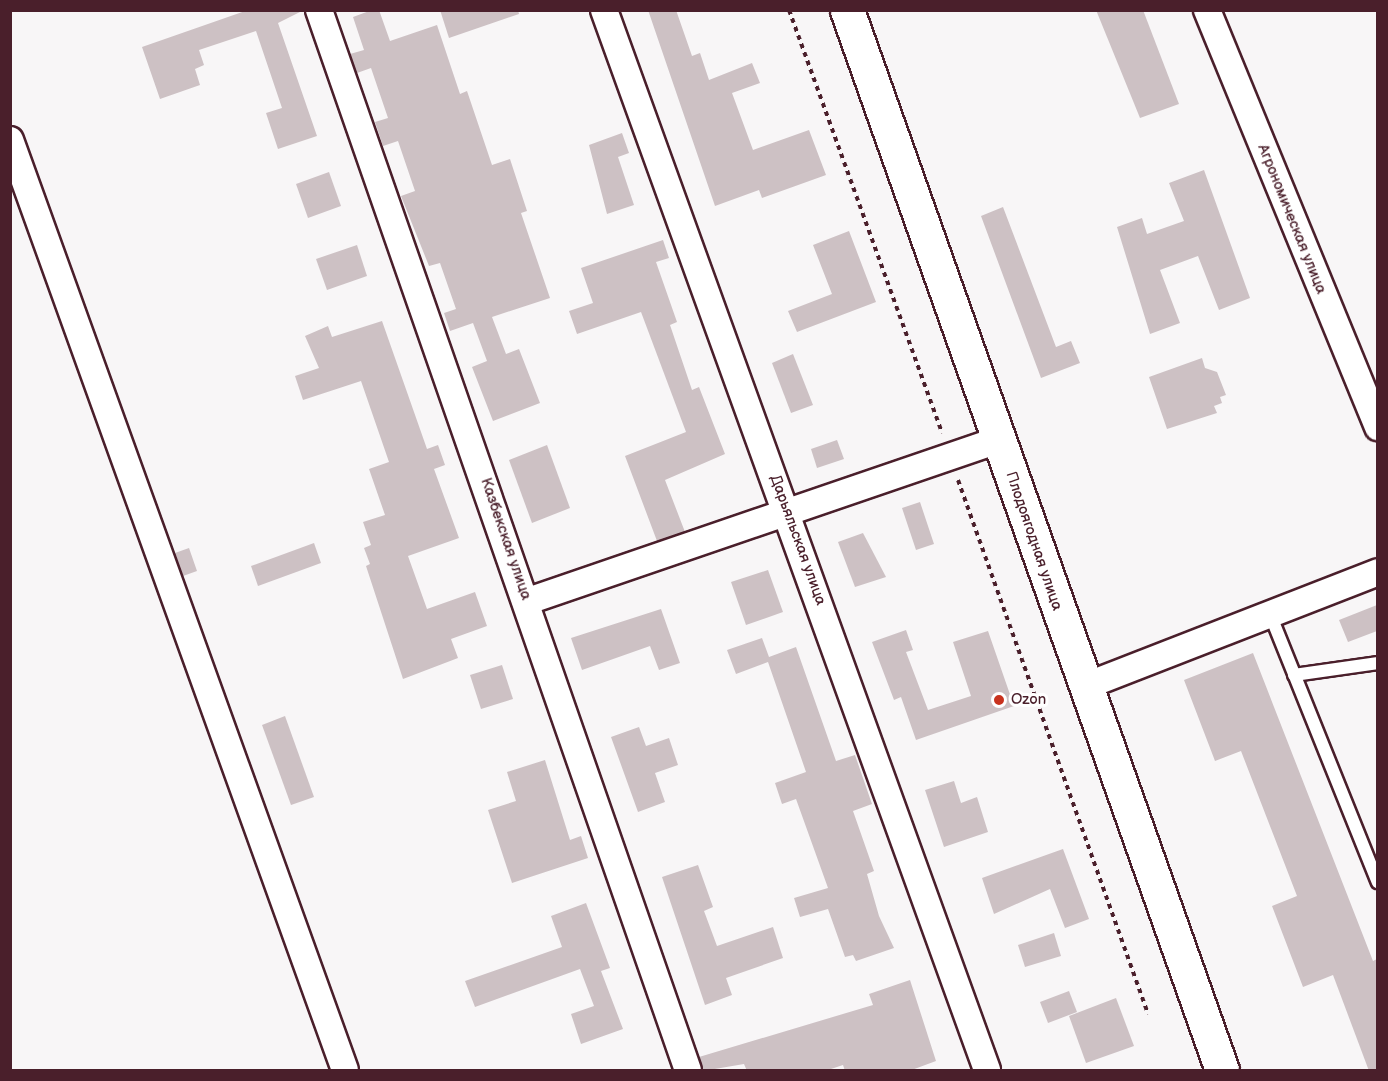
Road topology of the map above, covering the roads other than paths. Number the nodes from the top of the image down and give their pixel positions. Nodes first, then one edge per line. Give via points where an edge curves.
1 (319, 10) edge
2 (604, 10) edge
3 (847, 10) edge
4 (1207, 10) edge
5 (10, 140) edge
6 (1377, 427) edge
7 (999, 440) junction
8 (788, 513) junction
9 (1377, 572) edge
10 (528, 601) junction
11 (1270, 614) junction
12 (1377, 663) edge
13 (1294, 675) junction
14 (1086, 686) junction
15 (1377, 882) edge
16 (345, 1071) edge
17 (688, 1071) edge
18 (987, 1071) edge
19 (1222, 1071) edge

1 - 10 street, Казбекская улица
2 - 8 street, Дарьяльская улица
3 - 7 street, Плодоягодная улица
4 - 6 street, Агрономическая улица
5 - 16 street
7 - 8 street
7 - 14 street, Плодоягодная улица
8 - 10 street
8 - 18 street, Дарьяльская улица
9 - 11 street
10 - 17 street, Казбекская улица
11 - 13 lane
11 - 14 street
12 - 13 lane
13 - 15 lane
14 - 19 street, Плодоягодная улица

